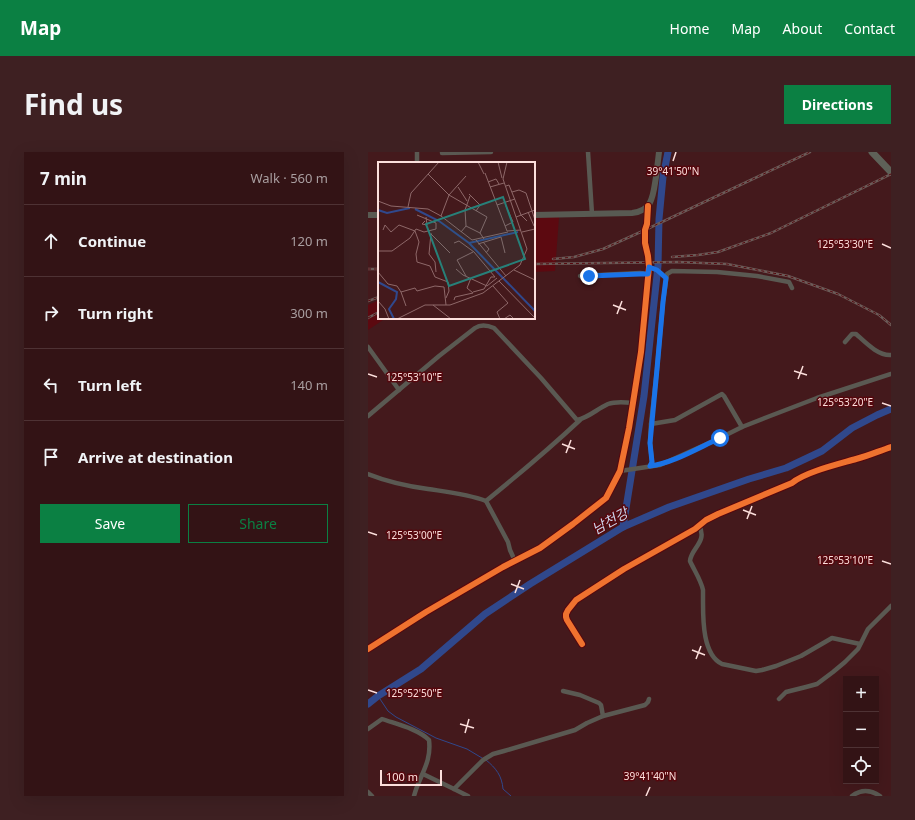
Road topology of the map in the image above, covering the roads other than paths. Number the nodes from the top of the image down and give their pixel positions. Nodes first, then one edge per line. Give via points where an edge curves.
1 (491, 152) edge
2 (588, 152) edge
3 (659, 152) edge
4 (872, 152) edge
5 (442, 154) dead end
6 (891, 172) edge
7 (648, 206) junction
8 (592, 214) junction
9 (535, 215) edge
10 (649, 267) junction
11 (648, 274) junction
12 (580, 276) dead end
13 (666, 278) junction
14 (792, 288) dead end
15 (846, 342) dead end
16 (368, 347) edge
17 (891, 355) edge
18 (891, 374) edge
19 (399, 390) junction
20 (633, 403) junction
21 (368, 416) edge
22 (580, 420) junction
23 (651, 424) junction
24 (742, 427) junction
25 (891, 448) edge
26 (650, 466) junction
27 (622, 470) junction
28 (368, 474) edge
29 (486, 501) junction
30 (699, 525) junction
31 (515, 561) junction
32 (891, 606) edge
33 (582, 644) dead end
34 (860, 644) junction
35 (368, 649) edge
36 (563, 691) dead end
37 (649, 699) dead end
38 (779, 699) dead end
39 (603, 716) junction
40 (368, 729) edge
41 (423, 774) junction
42 (454, 789) junction
43 (368, 792) edge
44 (372, 796) edge
45 (414, 796) edge
46 (468, 796) edge
47 (852, 796) edge
48 (880, 796) edge

1 - 5 street
2 - 8 street
3 - 7 main road via 653,198
4 - 6 main road
7 - 8 main road via 638,213
7 - 10 street via 645,242
8 - 9 main road
10 - 11 street
10 - 13 street
11 - 12 street
11 - 20 street via 641,352
13 - 14 street via 672,271 717,272 788,282
13 - 23 street
15 - 17 street via 852,334 856,334 878,352
16 - 19 street
18 - 24 street via 816,398
19 - 21 street
19 - 22 street via 475,328 480,325 489,326 494,328 541,378 572,415
20 - 22 street via 608,404
20 - 27 street
22 - 29 street
23 - 24 street via 675,420 722,394
23 - 26 street
24 - 26 street via 660,465
25 - 30 street via 797,479
26 - 27 street
27 - 31 street via 606,498 540,548
28 - 29 street via 404,485 467,495
29 - 31 street
30 - 33 street via 576,600 566,617
30 - 34 street via 700,540 690,561 703,591 706,637 710,652 717,661 756,671 801,656 832,638
31 - 35 street
32 - 34 street via 868,629
34 - 38 street via 846,662 817,684 786,692
36 - 39 street via 580,694 599,703
37 - 39 street via 645,705
39 - 42 street via 564,734 493,754 483,760
40 - 41 street via 382,718 405,726 427,738 429,751
41 - 42 street
41 - 45 street
42 - 46 street
43 - 44 street
47 - 48 street via 862,791 871,791

